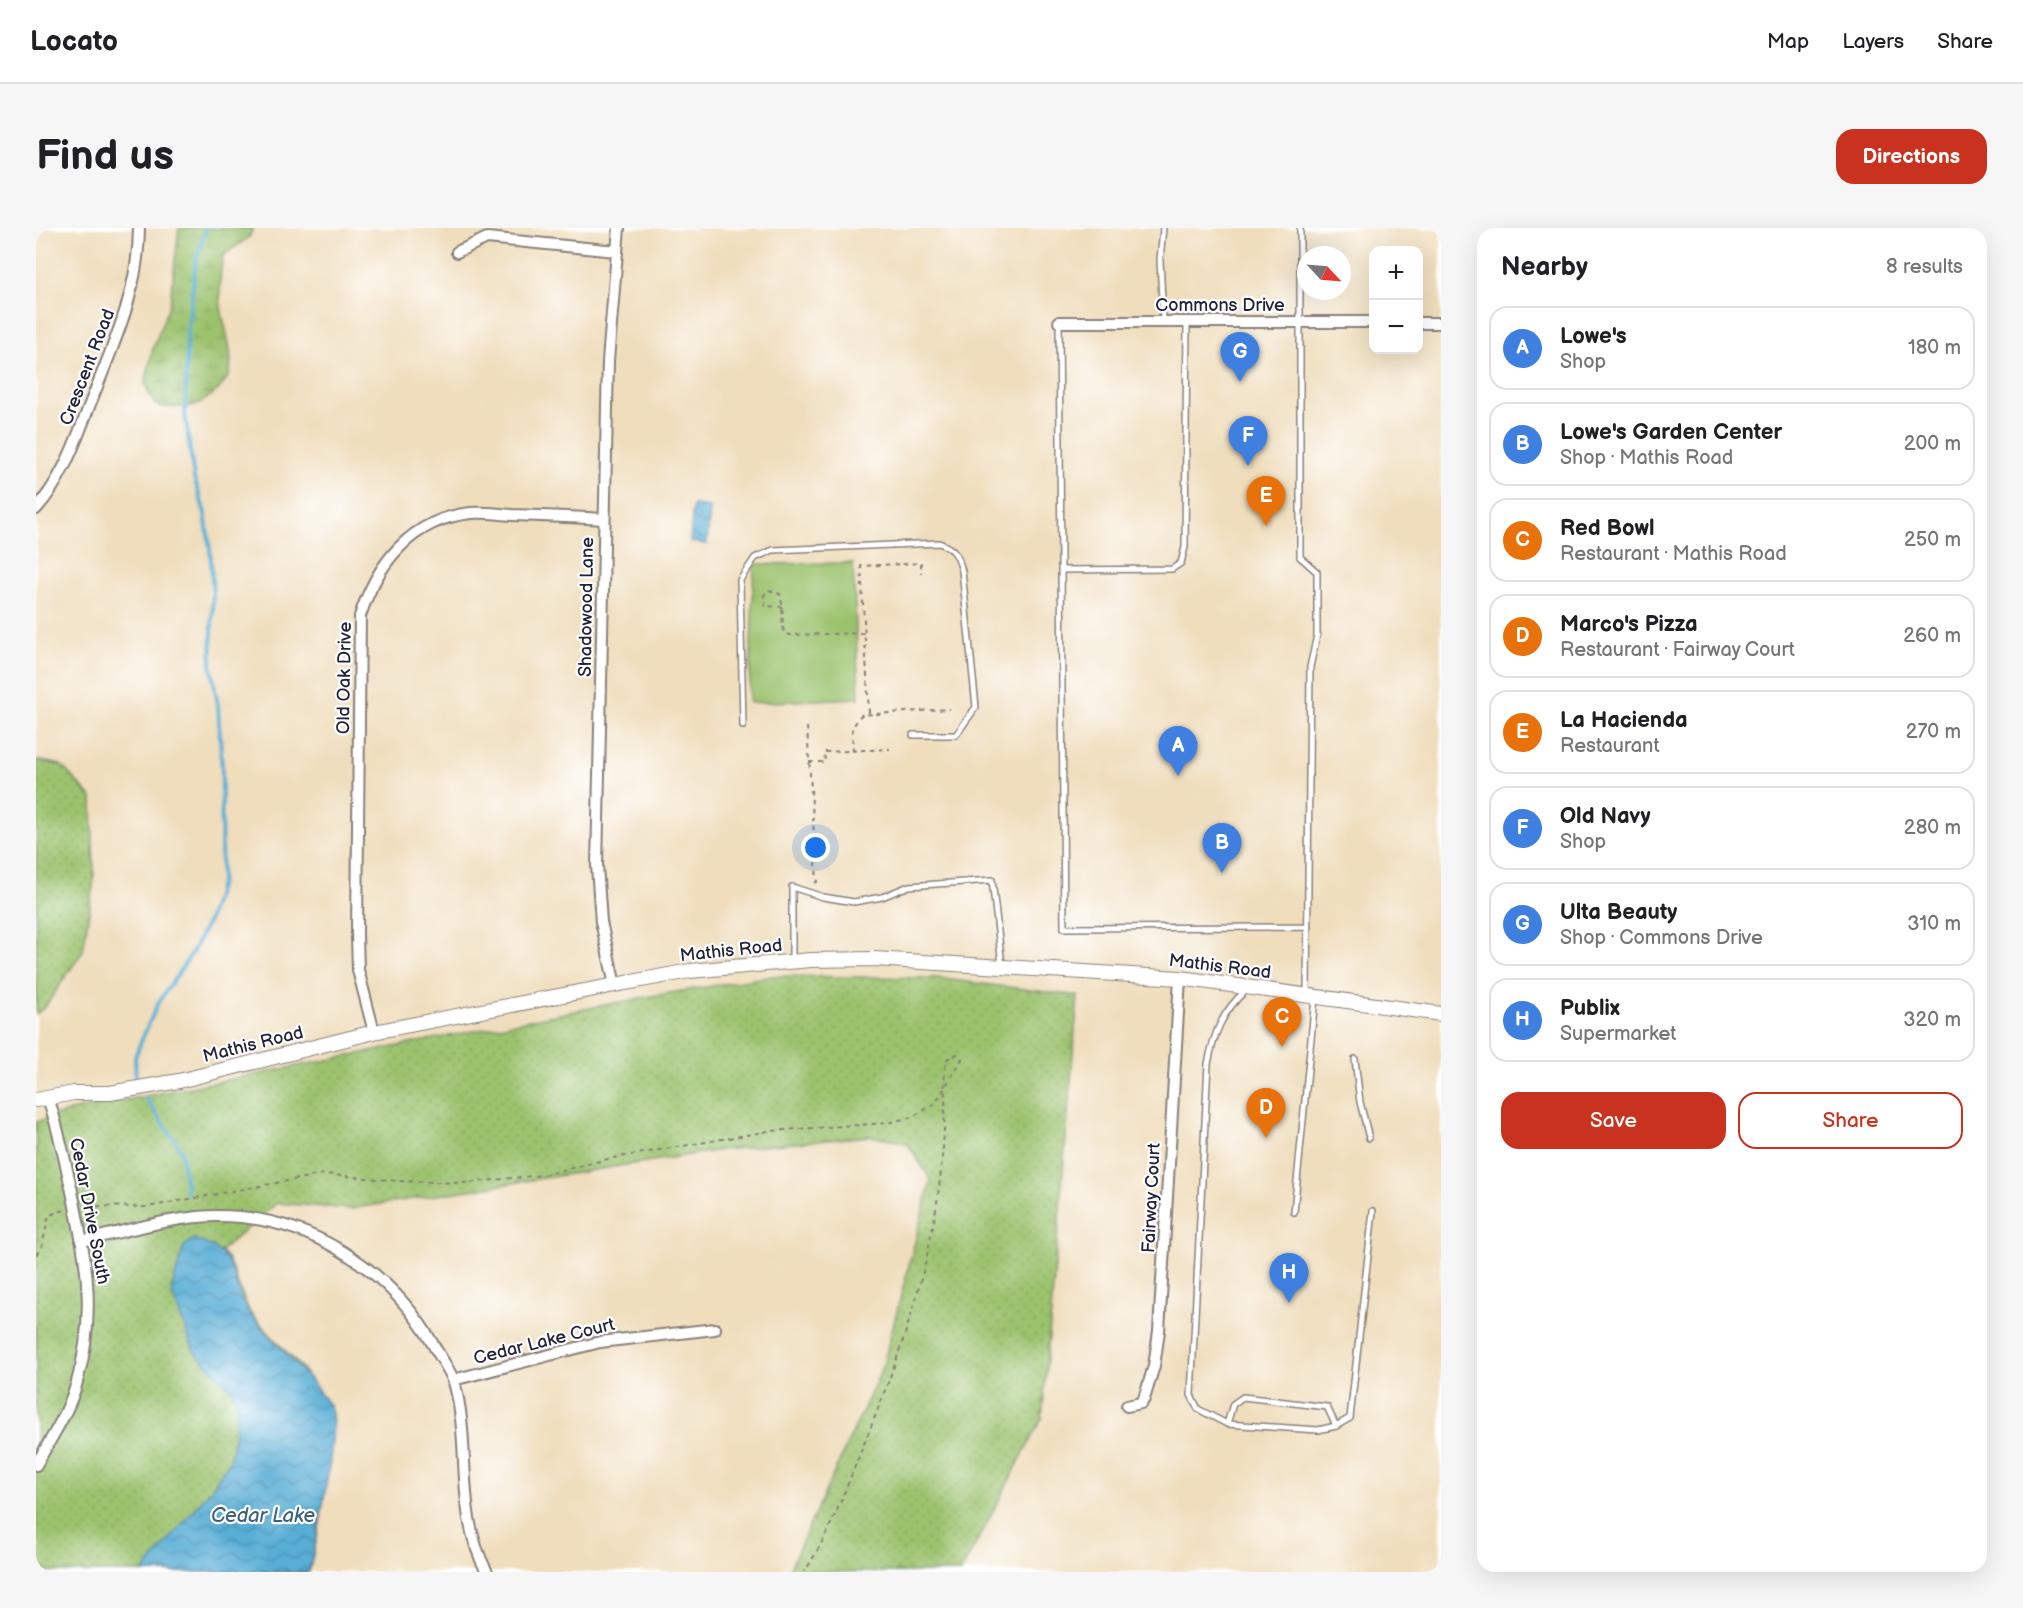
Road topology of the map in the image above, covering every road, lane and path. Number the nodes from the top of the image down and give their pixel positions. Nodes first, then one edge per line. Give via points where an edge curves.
1 (140, 228) edge
2 (619, 228) edge
3 (1163, 228) edge
4 (1300, 228) edge
5 (616, 251) junction
6 (457, 252) dead end
7 (1163, 321) junction
8 (1187, 321) junction
9 (1059, 322) joint
10 (1299, 322) junction
11 (1369, 322) edge
12 (1423, 323) edge
13 (1441, 323) edge
14 (36, 509) edge
15 (604, 519) junction
16 (1062, 570) junction
17 (921, 573) dead end
18 (783, 607) junction
19 (865, 633) junction
20 (949, 709) dead end
21 (869, 712) junction
22 (743, 726) dead end
23 (807, 727) dead end
24 (913, 735) dead end
25 (890, 749) dead end
26 (853, 751) junction
27 (809, 762) junction
28 (801, 890) junction
29 (1308, 927) junction
30 (792, 961) junction
31 (1002, 967) junction
32 (1180, 978) junction
33 (615, 985) junction
34 (1250, 987) junction
35 (1311, 996) junction
36 (1441, 1014) edge
37 (374, 1032) junction
38 (1355, 1059) dead end
39 (946, 1088) junction
40 (42, 1099) edge
41 (1369, 1138) dead end
42 (75, 1207) junction
43 (1373, 1211) dead end
44 (1294, 1212) dead end
45 (81, 1241) junction
46 (36, 1256) edge
47 (715, 1329) dead end
48 (453, 1380) junction
49 (1126, 1406) dead end
50 (1227, 1424) junction
51 (1336, 1426) junction
52 (36, 1465) edge
53 (487, 1572) edge
54 (804, 1572) edge

1 - 14 street, Crescent Road via 137,266 126,313 70,455
2 - 5 street, Shadowood Lane
3 - 7 lane
4 - 10 lane
5 - 6 street via 487,238
5 - 15 street, Shadowood Lane via 608,361
7 - 8 street, Commons Drive
7 - 9 street, Commons Drive
8 - 10 street, Commons Drive
8 - 16 lane via 1185,547 1181,563 1172,568
9 - 16 lane
10 - 11 street, Commons Drive
10 - 29 lane via 1300,557 1317,572 1317,635 1310,667
12 - 13 street
15 - 33 street, Shadowood Lane via 597,866 601,922
15 - 37 street, Old Oak Drive via 471,513 441,521 412,536 387,559 369,588 360,616 357,935 358,970
16 - 29 lane via 1064,928
17 - 19 path via 921,563 861,566
18 - 18 path via 780,594 769,590 764,595 765,606
18 - 19 path via 784,632 790,635
19 - 21 path
20 - 21 path
21 - 26 path via 861,715 852,728
22 - 24 lane via 740,580 755,558 773,550 939,543 950,546 963,571 976,707 956,735
23 - 27 path
25 - 26 path
26 - 27 path via 824,752 825,762
27 - 28 path via 817,882 803,884
28 - 30 lane via 792,887
28 - 31 lane via 854,902 882,897 909,886 992,880
29 - 35 lane
30 - 31 street, Mathis Road via 874,959
30 - 33 street, Mathis Road via 690,971
31 - 32 street, Mathis Road
32 - 34 street, Mathis Road
32 - 49 street, Fairway Court via 1159,1331 1148,1390 1141,1403
33 - 37 street, Mathis Road
34 - 35 street, Mathis Road
34 - 50 lane via 1221,1017 1208,1064 1191,1395 1198,1408
35 - 36 street, Mathis Road
35 - 44 lane
37 - 40 street, Mathis Road via 179,1080 110,1093 74,1093
38 - 41 lane
39 - 39 path via 943,1071 947,1059 957,1054 962,1059
39 - 42 path via 934,1104 912,1117 887,1123 769,1131 608,1159 543,1175 463,1183 324,1174 147,1207
39 - 54 path via 938,1195 906,1334 848,1485
40 - 42 street, Cedar Drive South
42 - 45 street, Cedar Drive South
42 - 46 path via 49,1215
43 - 51 lane via 1350,1418
45 - 48 street via 213,1216 260,1220 306,1233 353,1257 392,1289 427,1334
45 - 52 street, Cedar Drive South via 88,1272 86,1349 70,1402
47 - 48 street, Cedar Lake Court via 600,1342
48 - 53 street via 469,1527
50 - 51 lane via 1318,1430
50 - 51 lane via 1233,1404 1243,1397 1327,1407

